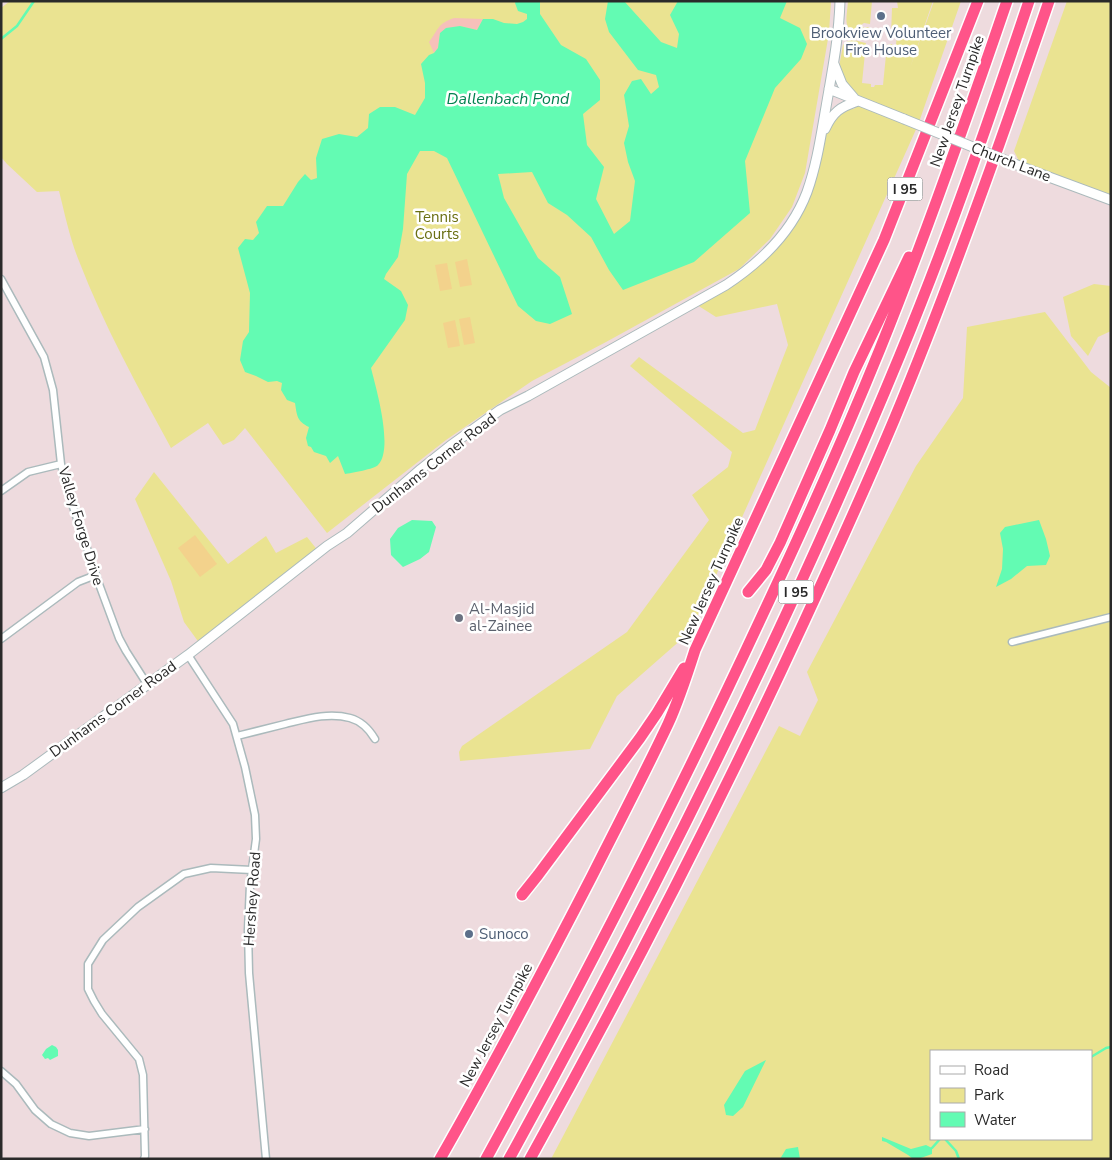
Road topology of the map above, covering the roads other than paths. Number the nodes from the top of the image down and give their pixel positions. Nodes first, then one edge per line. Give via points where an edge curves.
1 (840, 1) edge
2 (978, 1) edge
3 (1007, 1) edge
4 (1029, 1) edge
5 (1049, 1) edge
6 (834, 61) junction
7 (829, 89) junction
8 (858, 101) junction
9 (820, 138) junction
10 (945, 181) junction
11 (1111, 200) edge
12 (1, 279) edge
13 (61, 464) junction
14 (1, 491) edge
15 (96, 575) junction
16 (748, 592) dead end
17 (1111, 617) edge
18 (1, 639) edge
19 (1012, 642) dead end
20 (695, 650) junction
21 (188, 655) junction
22 (147, 684) junction
23 (236, 736) junction
24 (375, 739) dead end
25 (1, 788) edge
26 (252, 870) junction
27 (522, 895) dead end
28 (1, 1071) edge
29 (145, 1129) junction
30 (144, 1159) edge
31 (266, 1159) edge
32 (440, 1159) edge
33 (486, 1159) edge
34 (509, 1159) edge
35 (530, 1159) edge

1 - 6 street, Dunhams Corner Road
2 - 20 highway, New Jersey Turnpike / I 95 via 884,240
3 - 10 highway, New Jersey Turnpike / I 95
4 - 34 highway, I 95 via 934,269 851,472 684,827
5 - 35 highway, I 95 via 951,277 868,481 706,827
6 - 7 street, Dunhams Corner Road
6 - 8 street via 842,84
7 - 8 street, Church Lane
7 - 9 street, Dunhams Corner Road
8 - 9 street via 837,110
8 - 11 street, Church Lane, bridge
9 - 21 street, Dunhams Corner Road via 812,176 789,227 777,243 744,273 500,410 450,446 347,533
10 - 16 highway via 854,372 780,543 766,570
10 - 33 highway, New Jersey Turnpike / I 95 via 841,442 740,663 665,819
12 - 13 street, Valley Forge Drive via 44,357 52,390
13 - 14 street via 28,472
13 - 15 street, Valley Forge Drive
15 - 18 street via 78,582
15 - 22 street, Valley Forge Drive via 119,638
17 - 19 street
20 - 27 highway via 640,738
20 - 32 highway, New Jersey Turnpike / I 95 via 668,723 629,803
21 - 22 street, Dunhams Corner Road
21 - 23 street, Hershey Road via 233,724
22 - 25 street, Dunhams Corner Road
23 - 24 street via 317,716 336,716 361,723
23 - 26 street, Hershey Road via 255,815
26 - 29 street via 211,868 184,874 138,907 103,940 88,964 88,989 94,1001 139,1059 143,1075
26 - 31 street, Hershey Road via 249,973
28 - 29 street via 16,1084 34,1110 51,1124 70,1133 89,1136
29 - 30 street

